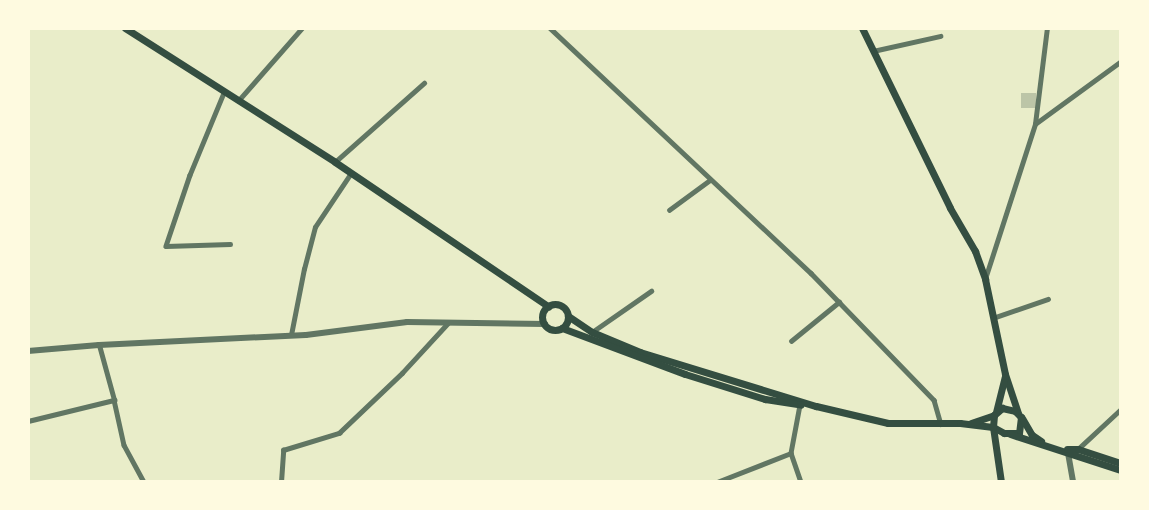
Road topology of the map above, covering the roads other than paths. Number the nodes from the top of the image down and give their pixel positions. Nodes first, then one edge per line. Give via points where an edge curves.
1 (125, 28) edge
2 (302, 28) edge
3 (550, 28) edge
4 (862, 28) edge
5 (1047, 28) edge
6 (940, 36) dead end
7 (873, 51) junction
8 (1120, 62) edge
9 (424, 83) dead end
10 (224, 93) junction
11 (237, 102) junction
12 (1035, 124) junction
13 (335, 162) junction
14 (351, 173) junction
15 (710, 180) junction
16 (669, 210) dead end
17 (231, 244) dead end
18 (985, 279) junction
19 (651, 291) dead end
20 (1048, 299) dead end
21 (838, 302) junction
22 (549, 306) junction
23 (568, 316) junction
24 (993, 318) junction
25 (448, 323) junction
26 (545, 324) junction
27 (562, 328) junction
28 (592, 332) junction
29 (291, 335) junction
30 (791, 341) dead end
31 (99, 345) junction
32 (28, 351) edge
33 (1005, 374) junction
34 (114, 400) junction
35 (800, 404) junction
36 (1120, 410) edge
37 (995, 414) junction
38 (1019, 415) junction
39 (28, 421) edge
40 (941, 423) junction
41 (969, 424) junction
42 (993, 427) junction
43 (1009, 434) junction
44 (1043, 443) junction
45 (1078, 449) junction
46 (1065, 451) junction
47 (791, 453) junction
48 (998, 453) junction
49 (1120, 463) edge
50 (1120, 470) edge
51 (144, 482) edge
52 (281, 482) edge
53 (717, 482) edge
54 (801, 482) edge
55 (1001, 482) edge
56 (1073, 482) edge

1 - 10 main road
2 - 11 street
3 - 15 street
4 - 7 main road
5 - 12 street
6 - 7 street
7 - 18 main road via 975,251
8 - 12 street
9 - 13 street
10 - 11 main road
10 - 17 street via 166,246
11 - 13 main road
12 - 18 street
13 - 14 main road
14 - 22 main road
14 - 29 street via 315,227
15 - 16 street
15 - 21 street
18 - 24 main road
19 - 28 street
20 - 24 street
21 - 30 street
21 - 40 street via 934,400
22 - 23 main road via 562,307
22 - 26 main road via 543,315
23 - 27 main road
23 - 28 main road
24 - 33 main road
25 - 26 street
25 - 29 street via 407,322
25 - 52 street via 339,433 283,450
26 - 27 main road via 553,330
27 - 35 main road via 685,374 765,399
28 - 35 main road
29 - 31 street
31 - 32 street
31 - 34 street
33 - 37 main road
33 - 38 main road
34 - 39 street
34 - 51 street via 124,445
35 - 40 main road via 888,423
35 - 47 street
36 - 45 street
37 - 38 main road via 1006,408
37 - 41 main road
37 - 42 main road
38 - 43 main road via 1020,432
38 - 44 main road via 1032,435
40 - 41 main road
41 - 42 main road
42 - 43 main road
42 - 48 main road
43 - 44 main road
43 - 48 main road via 1001,440
44 - 46 main road
45 - 46 main road
45 - 49 main road
46 - 50 main road
46 - 56 street
47 - 53 street
47 - 54 street
48 - 55 main road

